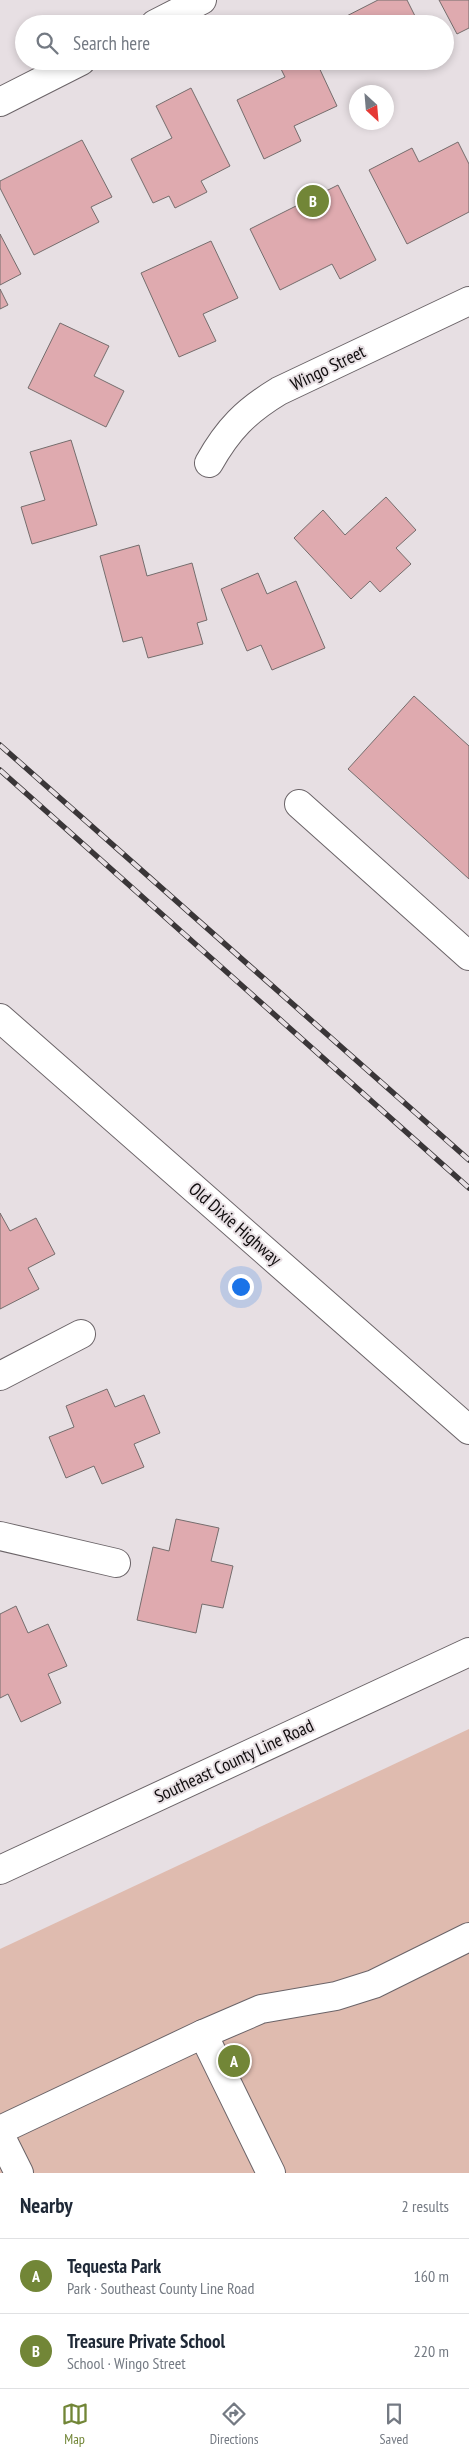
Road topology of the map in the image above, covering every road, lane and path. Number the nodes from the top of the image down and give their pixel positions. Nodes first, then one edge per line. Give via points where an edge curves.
1 (202, 0) edge
2 (173, 15) edge
3 (63, 70) edge
4 (0, 102) edge
5 (469, 301) edge
6 (209, 463) dead end
7 (299, 804) dead end
8 (469, 956) edge
9 (0, 1018) edge
10 (80, 1334) dead end
11 (0, 1376) edge
12 (469, 1430) edge
13 (0, 1536) edge
14 (116, 1562) dead end
15 (469, 1652) edge
16 (0, 1870) edge
17 (469, 1937) edge
18 (203, 2034) junction
19 (0, 2130) edge
20 (0, 2135) edge
21 (19, 2173) edge
22 (271, 2173) edge

1 - 2 street
3 - 4 street
5 - 6 street, Wingo Street via 258,404 233,427
7 - 8 street
9 - 12 street, Old Dixie Highway
10 - 11 street
13 - 14 street
15 - 16 street, Southeast County Line Road
17 - 18 street via 374,1984 336,1996 261,2009
18 - 19 street
18 - 22 street
20 - 21 street

